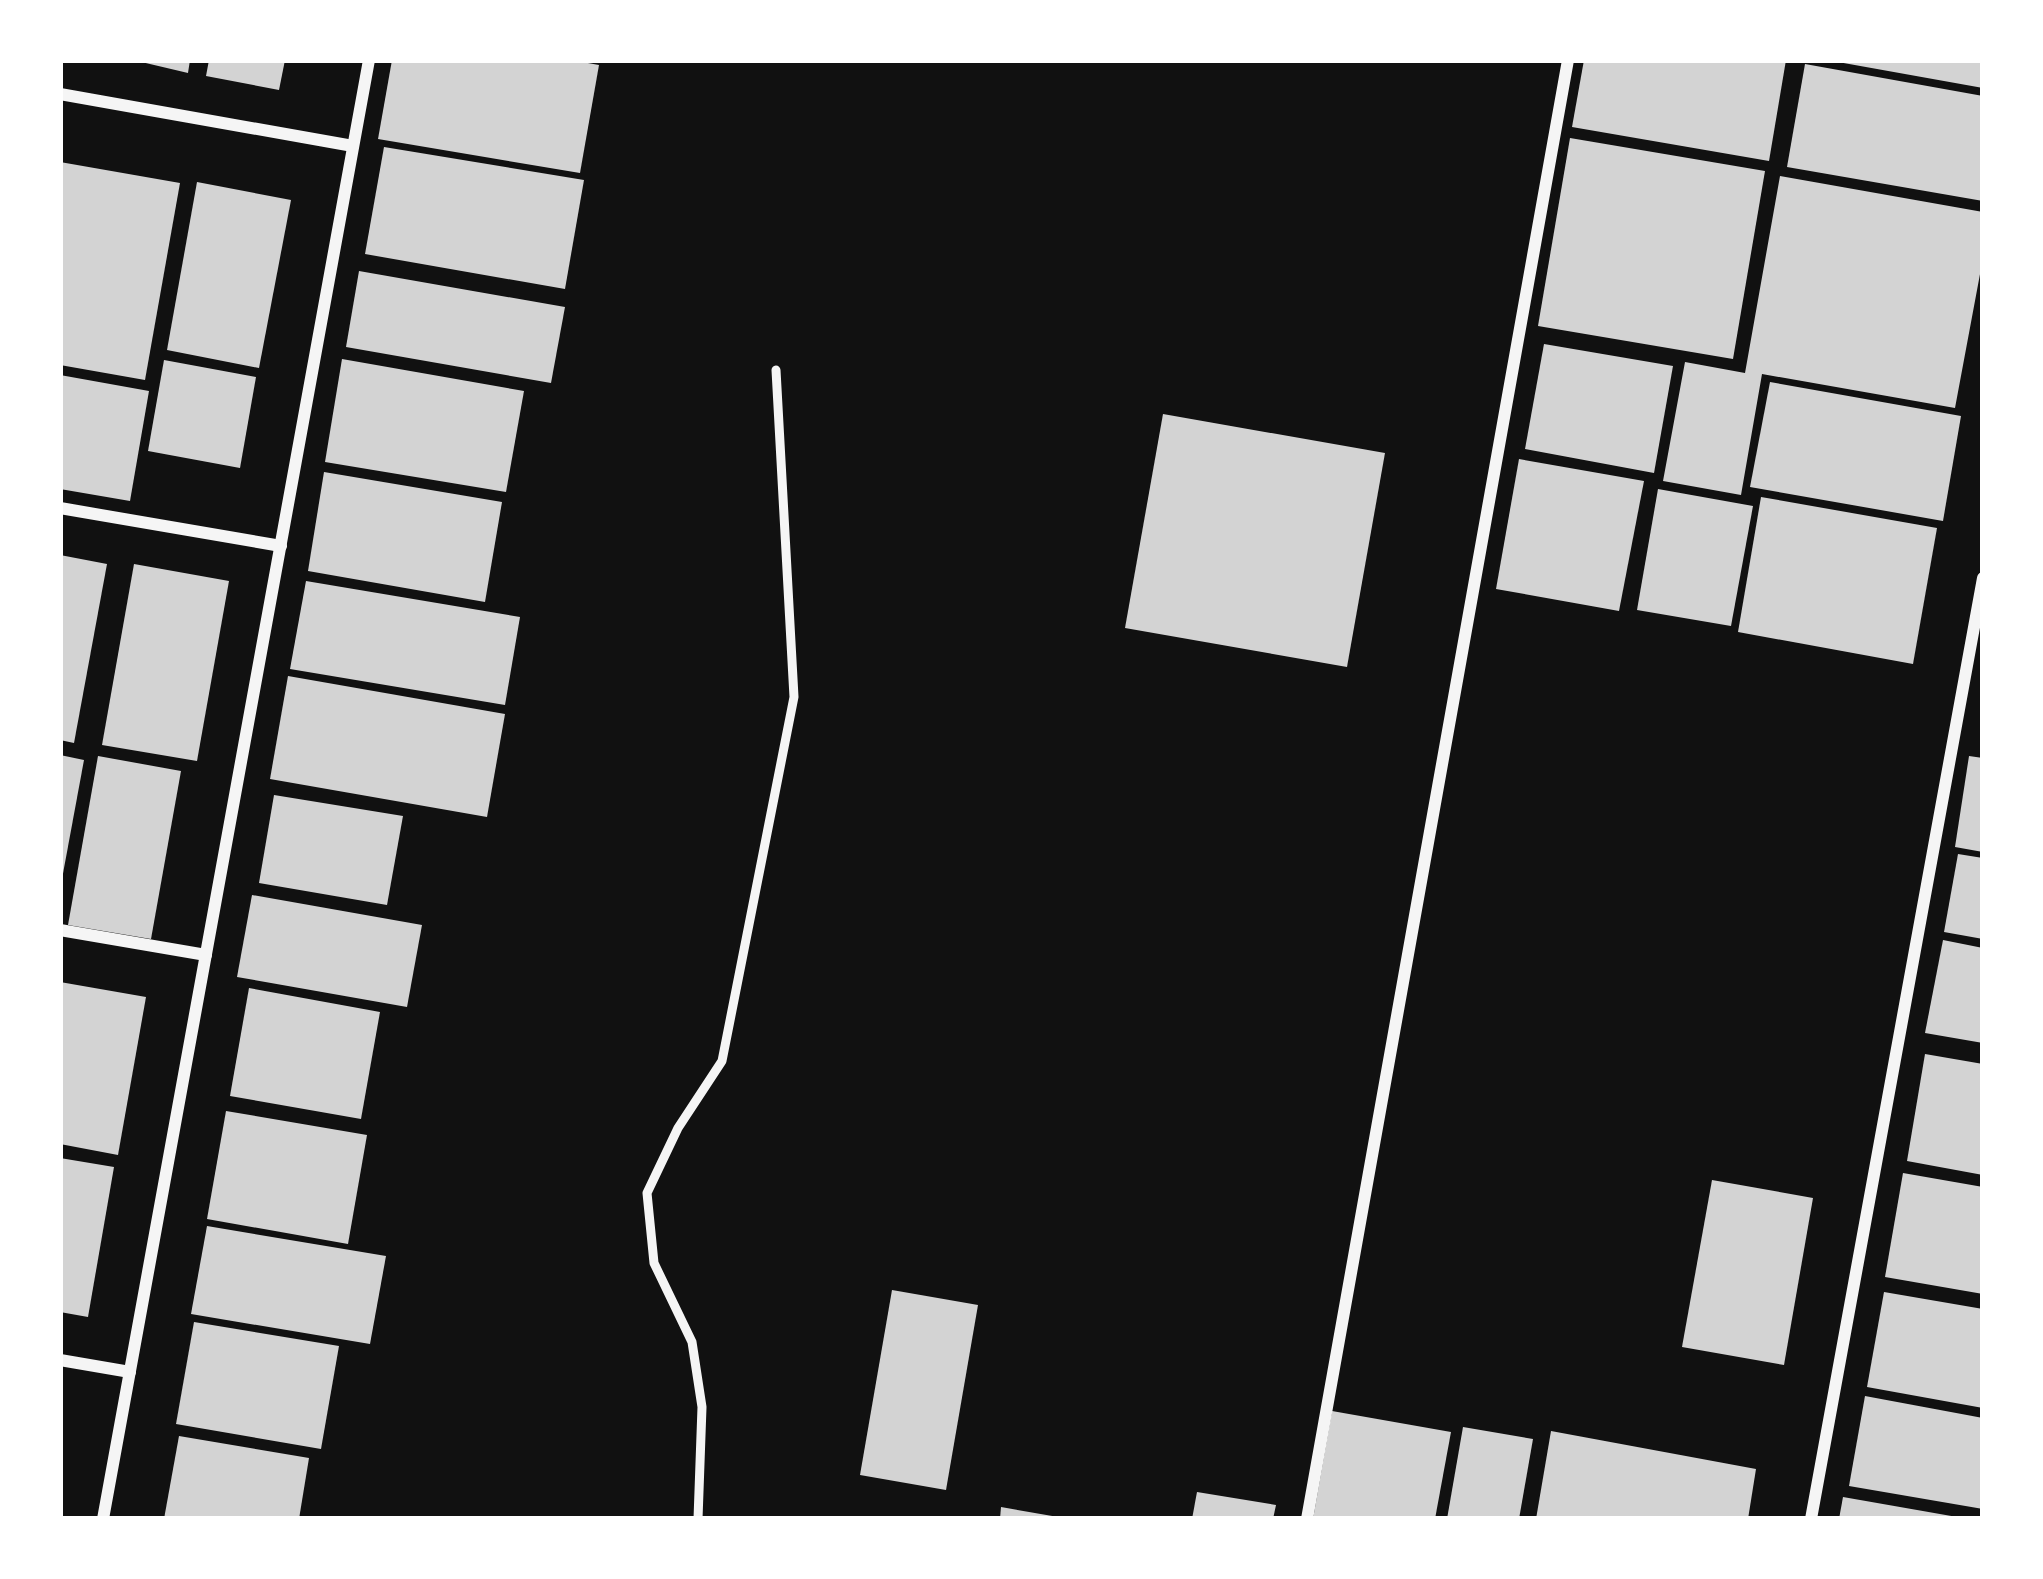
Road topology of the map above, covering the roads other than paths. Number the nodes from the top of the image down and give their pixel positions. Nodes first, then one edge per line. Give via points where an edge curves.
1 (369, 60) edge
2 (1568, 60) edge
3 (60, 94) edge
4 (353, 146) junction
5 (776, 370) dead end
6 (60, 508) edge
7 (281, 546) junction
8 (1983, 578) edge
9 (60, 930) edge
10 (206, 955) junction
11 (60, 1360) edge
12 (130, 1372) junction
13 (103, 1519) edge
14 (698, 1519) edge
15 (1307, 1519) edge
16 (1811, 1519) edge

1 - 4 street
2 - 15 street
3 - 4 street
4 - 7 street
5 - 14 lane via 794,697 722,1061 647,1193 654,1263 692,1342 702,1407
6 - 7 street
7 - 10 street
8 - 16 street
9 - 10 street
10 - 12 street
11 - 12 street
12 - 13 street

